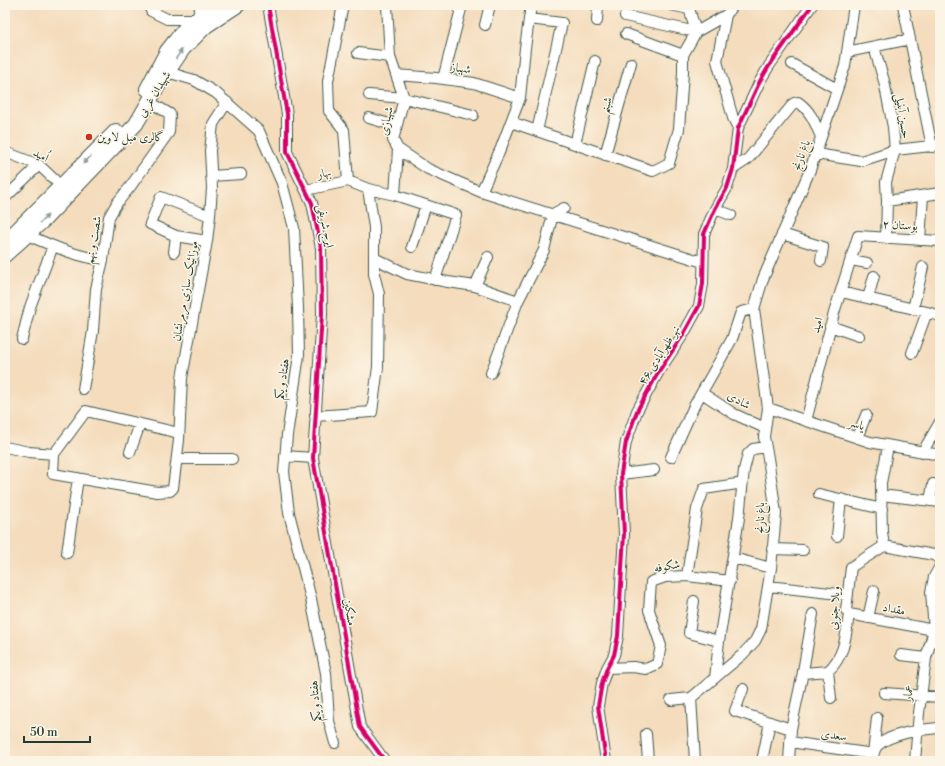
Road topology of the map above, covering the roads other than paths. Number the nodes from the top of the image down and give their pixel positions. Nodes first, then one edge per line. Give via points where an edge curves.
1 (150, 5) edge
2 (201, 5) edge
3 (219, 5) edge
4 (238, 5) edge
5 (268, 5) edge
6 (343, 5) edge
7 (387, 5) edge
8 (462, 5) edge
9 (490, 5) edge
10 (532, 5) edge
11 (598, 5) edge
12 (672, 5) edge
13 (734, 5) edge
14 (812, 5) edge
15 (854, 5) edge
16 (903, 5) edge
17 (689, 7) edge
18 (726, 15) junction
19 (625, 16) dead end
20 (197, 19) junction
21 (529, 19) junction
22 (597, 20) dead end
23 (485, 25) dead end
24 (696, 32) junction
25 (626, 34) dead end
26 (910, 39) junction
27 (874, 47) junction
28 (847, 52) junction
29 (358, 54) dead end
30 (683, 55) junction
31 (390, 57) junction
32 (595, 61) dead end
33 (631, 63) dead end
34 (792, 64) dead end
35 (167, 72) junction
36 (396, 75) junction
37 (443, 79) junction
38 (837, 89) junction
39 (369, 95) dead end
40 (404, 98) junction
41 (520, 98) junction
42 (148, 101) junction
43 (227, 102) junction
44 (473, 115) dead end
45 (369, 118) dead end
46 (511, 122) junction
47 (396, 126) junction
48 (738, 128) junction
49 (537, 131) junction
50 (821, 137) junction
51 (575, 144) junction
52 (936, 146) edge
53 (398, 149) junction
54 (895, 150) junction
55 (5, 152) edge
56 (816, 154) junction
57 (605, 155) junction
58 (39, 165) junction
59 (734, 169) junction
60 (242, 174) dead end
61 (211, 176) junction
62 (348, 181) junction
63 (62, 186) junction
64 (368, 189) junction
65 (306, 190) junction
66 (481, 192) junction
67 (940, 194) edge
68 (395, 195) junction
69 (923, 196) junction
70 (5, 198) edge
71 (887, 201) junction
72 (426, 205) junction
73 (564, 208) dead end
74 (715, 209) junction
75 (553, 214) junction
76 (731, 215) dead end
77 (210, 216) junction
78 (782, 234) junction
79 (27, 235) junction
80 (176, 236) junction
81 (858, 236) joint
82 (886, 238) junction
83 (920, 240) junction
84 (207, 241) junction
85 (940, 241) edge
86 (5, 242) edge
87 (53, 246) junction
88 (412, 247) dead end
89 (174, 252) dead end
90 (5, 255) edge
91 (488, 257) dead end
92 (374, 258) junction
93 (103, 260) junction
94 (851, 260) junction
95 (821, 261) dead end
96 (703, 262) junction
97 (867, 263) dead end
98 (923, 267) dead end
99 (874, 276) dead end
100 (436, 280) junction
101 (475, 286) junction
102 (841, 292) junction
103 (868, 298) junction
104 (518, 301) junction
105 (754, 309) junction
106 (913, 309) junction
107 (927, 312) junction
108 (940, 316) edge
109 (830, 326) junction
110 (859, 336) dead end
111 (22, 338) dead end
112 (912, 353) dead end
113 (491, 373) dead end
114 (83, 389) dead end
115 (702, 393) junction
116 (768, 408) junction
117 (866, 415) dead end
118 (315, 416) junction
119 (806, 421) junction
120 (940, 422) edge
121 (140, 424) junction
122 (765, 428) junction
123 (180, 433) junction
124 (857, 438) junction
125 (5, 446) edge
126 (888, 446) junction
127 (766, 448) junction
128 (130, 452) dead end
129 (922, 452) junction
130 (54, 454) junction
131 (285, 456) junction
132 (940, 456) edge
133 (671, 457) dead end
134 (313, 458) junction
135 (177, 459) junction
136 (232, 459) dead end
137 (654, 470) dead end
138 (621, 474) junction
139 (78, 478) junction
140 (933, 484) dead end
141 (742, 486) junction
142 (819, 494) dead end
143 (882, 495) junction
144 (840, 499) junction
145 (935, 502) edge
146 (882, 509) junction
147 (838, 536) dead end
148 (884, 546) junction
149 (772, 549) junction
150 (803, 550) dead end
151 (67, 553) dead end
152 (733, 558) junction
153 (940, 558) edge
154 (940, 566) edge
155 (771, 568) junction
156 (687, 576) junction
157 (730, 581) junction
158 (768, 586) junction
159 (874, 591) dead end
160 (848, 595) junction
161 (694, 601) dead end
162 (813, 614) dead end
163 (849, 614) junction
164 (868, 618) junction
165 (940, 621) edge
166 (934, 630) junction
167 (719, 641) junction
168 (901, 655) dead end
169 (926, 658) junction
170 (607, 668) junction
171 (828, 672) junction
172 (802, 676) junction
173 (715, 678) junction
174 (743, 689) dead end
175 (884, 693) dead end
176 (921, 695) junction
177 (940, 697) edge
178 (691, 698) junction
179 (831, 698) dead end
180 (671, 700) dead end
181 (877, 718) dead end
182 (770, 722) junction
183 (938, 728) dead end
184 (791, 729) junction
185 (917, 730) junction
186 (646, 734) dead end
187 (790, 742) junction
188 (335, 743) dead end
189 (873, 757) edge
190 (385, 761) edge
191 (606, 761) edge
192 (648, 761) edge
193 (695, 761) edge
194 (762, 761) edge
195 (789, 761) edge
196 (915, 761) edge

1 - 20 street via 151,11 167,19
2 - 20 street
3 - 20 main road, شهیدان غربی
35 -> 4 main road, شهیدان غربی via 183,49 206,26
5 - 65 street, ایرج شریفی via 287,114 287,152
6 - 62 street via 328,81 330,111 344,130
7 - 31 street, شهبازی
8 - 37 street
9 - 23 street
10 - 21 street
11 - 22 street
12 - 17 street
13 - 18 street
14 - 48 street, نهر ظهرآبادی ۴۶ via 768,66
15 - 28 street, باغ نارنج
16 - 26 street
17 - 24 street
18 - 24 street
18 - 48 street via 717,61
19 - 24 street
20 -> 63 main road, شهیدان غربی via 186,27 167,51 131,116
21 - 41 street
21 - 49 street via 562,23
24 - 30 street
25 - 30 street
26 - 27 street
26 - 52 street
27 - 28 street
27 - 54 street, حسین آبنیلی via 884,81
28 - 38 street, باغ نارنج
29 - 31 street
30 - 57 street via 679,129 669,163 653,171
31 - 36 street, شهبازی
32 - 51 street
33 - 57 street, شبنم
34 - 38 street
35 - 42 main road, شهیدان غربی
35 - 43 street, هفتاد و یکم via 194,80
36 - 37 street, شهباز
36 - 40 street, شهبازی
37 - 41 street, شهباز via 474,83
38 - 50 street, باغ نارنج
39 - 40 street
40 - 44 street
40 - 47 street, شهبازی
41 - 46 street
79 -> 42 main road, شهیدان غربی via 136,124
42 - 93 street, شصت و نهم via 170,114 169,132 109,217
43 - 61 street, موزائیک سازی مرمرنشان via 213,124
43 - 131 street, هفتاد و یکم via 259,131 282,183 294,228 299,355
45 - 47 street
46 - 49 street
46 - 66 street
47 - 53 street, شهبازی via 393,140
48 - 59 street, نهر ظهرآبادی ۴۶
49 - 51 street
50 - 56 street, باغ نارنج
50 - 59 street via 807,108 798,102 794,103 748,159
51 - 57 street
52 - 54 street
53 - 66 street, شهبازی via 428,169
53 - 68 street
54 - 56 street via 861,161
54 - 71 street, حسین آبنیلی via 886,182
55 - 58 street, اُمید
56 - 78 street, باغ نارنج
58 - 63 street, اُمید
58 - 70 street
59 - 74 street, نهر ظهرآبادی ۴۶
60 - 61 street
61 - 77 street, موزائیک سازی مرمرنشان
62 - 64 street
62 - 65 street, بهار
63 - 86 main road, شهیدان غربی
64 - 68 street
64 - 92 street via 374,227
65 - 118 street, ایرج شریفی via 312,203 321,248 322,314
66 - 75 street, شهبازی
67 - 69 street
68 - 72 street
69 - 71 street
69 - 83 street
71 - 82 street, حسین آبنیلی
72 - 88 street
72 - 100 street via 456,214
73 - 75 street
74 - 76 street
74 - 96 street, نهر ظهرآبادی ۴۶ via 704,234
75 - 96 street, شهبازی
75 - 104 street via 544,250
77 - 80 street via 161,197 150,224
77 - 84 street, موزائیک سازی مرمرنشان
78 - 95 street via 823,247
78 - 105 street, باغ نارنج via 763,279
79 - 87 street
79 - 90 main road, شهیدان غربی
80 - 84 street
80 - 89 street
81 - 82 street, بوستان ۲
81 - 94 street, امید
82 - 83 street, بوستان ۲
83 - 85 street, بوستان ۲
84 - 123 street, موزائیک سازی مرمرنشان via 182,378
87 - 93 street via 65,252
87 - 111 street via 30,306
91 - 101 street
92 - 100 street via 407,274
92 - 118 street via 374,274 379,294 378,367 372,412
93 - 114 street, شصت و نهم via 96,289 93,331
94 - 97 street
94 - 102 street, امید
96 - 138 street, نهر ظهرآبادی ۴۶ via 699,306 637,411 626,442
98 - 106 street
99 - 103 street
100 - 101 street
101 - 104 street
102 - 103 street
102 - 109 street, امید
103 - 106 street
104 - 113 street
105 - 115 street via 741,312 732,339
105 - 116 street, باغ نارنج
106 - 107 street
107 - 108 street
107 - 112 street
109 - 110 street
109 - 119 street, امید
115 - 122 street, شادی via 734,414
115 - 133 street
116 - 119 street, یاسر
116 - 122 street, باغ نارنج
117 - 124 street
118 - 134 street, ایرج شریفی
119 - 124 street, یاسر
120 - 129 street
121 - 123 street
121 - 128 street
121 - 130 street via 86,411
122 - 127 street, باغ نارنج
123 - 135 street, موزائیک سازی مرمرنشان
124 - 126 street, یاسر
125 - 130 street via 29,452
126 - 129 street, یاسر
126 - 143 street
127 - 141 street via 753,449 748,454
127 - 149 street, باغ نارنج via 776,513
129 - 132 street, یاسر
130 - 139 street via 53,474
131 - 134 street
131 - 188 street, هفتاد و یکم via 284,472 289,513 311,599 326,674 329,721
134 - 190 street, مشکین via 360,727
135 - 136 street
135 - 139 street, موزائیک سازی مرمرنشان via 173,488 170,491 157,492
137 - 138 street
138 - 170 street, نهر ظهرآبادی ۴۶ via 624,534 618,636 614,655
139 - 151 street
140 - 145 street
141 - 152 street
141 - 156 street, شکوفه via 737,484 704,489 697,509
142 - 144 street
143 - 145 street
143 - 146 street
144 - 146 street
144 - 147 street
146 - 148 street
148 - 153 street
148 - 160 street, ویلا جنوبی via 851,567
149 - 150 street
149 - 155 street, باغ نارنج
152 - 155 street
152 - 157 street
154 - 166 street via 934,577 931,592
155 - 158 street, باغ نارنج
156 - 157 street
156 - 170 street, شکوفه via 666,577 651,582 649,610 661,646 657,664 646,668
157 - 167 street
158 - 160 street
158 - 173 street, باغ نارنج via 762,628 755,641
159 - 164 street
160 - 163 street, ویلا جنوبی via 846,610
161 - 167 street via 689,634
162 - 172 street
163 - 164 street, مقداد
163 - 171 street, ویلا جنوبی via 844,649
164 - 166 street, مقداد
165 - 166 street
166 - 169 street, عمار
167 - 173 street
168 - 169 street
169 - 176 street, عمار
170 - 191 street, نهر ظهرآبادی ۴۶ via 598,706
171 - 172 street via 804,673
171 - 179 street
172 - 184 street
173 - 178 street, باغ نارنج
174 - 182 street via 735,712
175 - 176 street
176 - 177 street
176 - 185 street, عمار
178 - 180 street
178 - 193 street
181 - 189 street
182 - 184 street
182 - 194 street
183 - 185 street
184 - 187 street
185 - 189 street via 885,740 876,747
185 - 196 street, عمار
186 - 192 street
187 - 189 street, سعدی
187 - 195 street

